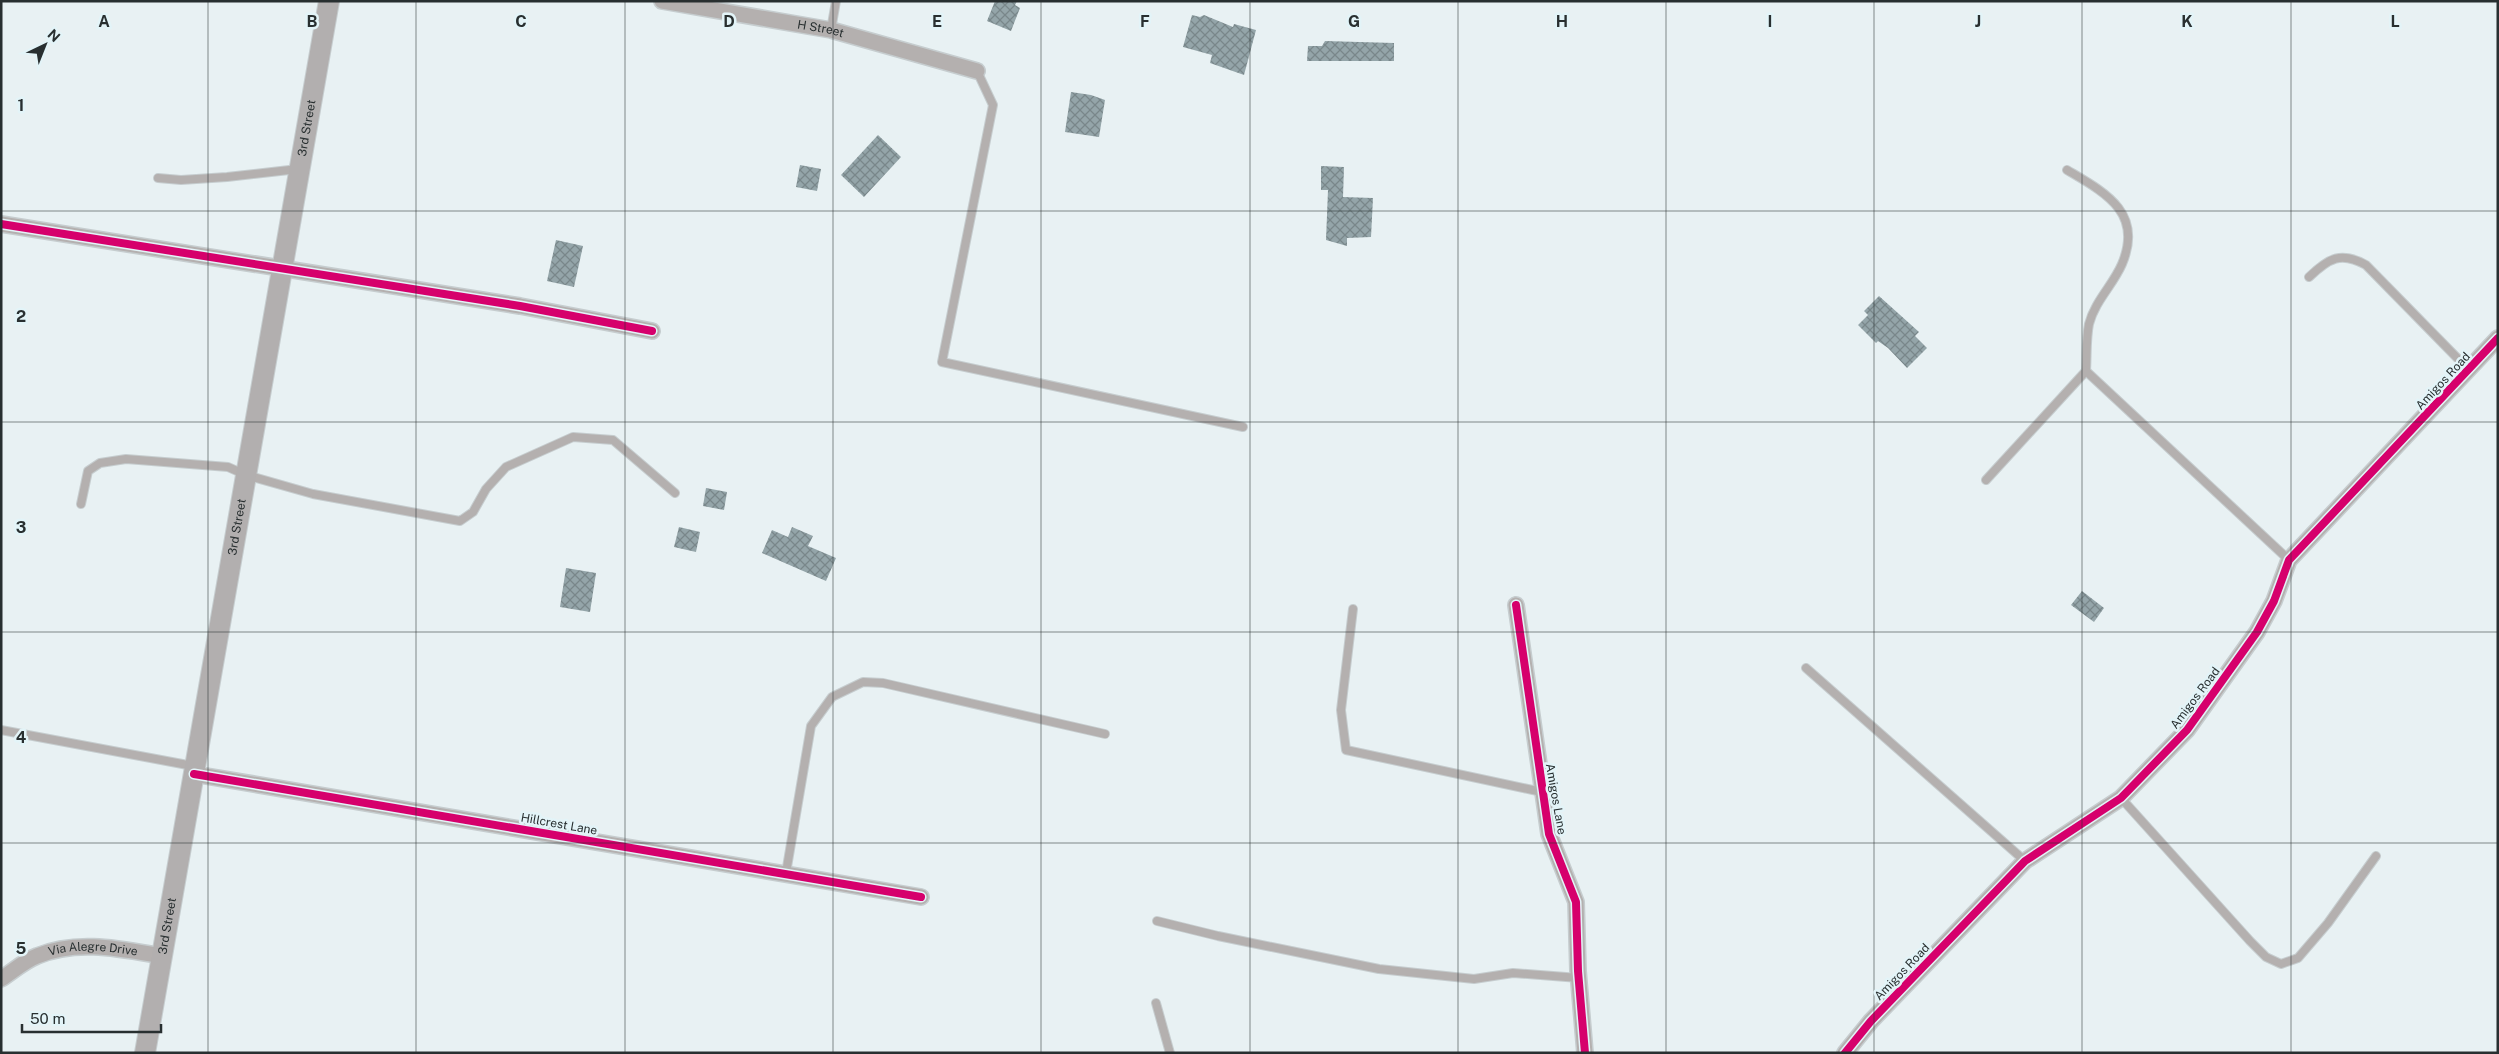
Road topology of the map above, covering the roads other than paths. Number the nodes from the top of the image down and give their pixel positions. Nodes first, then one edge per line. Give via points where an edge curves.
1 (329, 1) edge
2 (662, 1) edge
3 (836, 1) edge
4 (831, 30) junction
5 (977, 71) joint
6 (300, 168) junction
7 (2067, 170) dead end
8 (158, 178) dead end
9 (1, 224) edge
10 (282, 268) junction
11 (2308, 277) dead end
12 (652, 331) dead end
13 (2498, 338) edge
14 (2086, 370) junction
15 (2469, 370) junction
16 (1243, 427) dead end
17 (246, 475) junction
18 (1986, 480) dead end
19 (675, 494) dead end
20 (81, 504) dead end
21 (2290, 560) junction
22 (1516, 605) dead end
23 (1352, 610) dead end
24 (1806, 668) dead end
25 (1, 730) edge
26 (1106, 734) dead end
27 (195, 770) junction
28 (1542, 792) junction
29 (2121, 798) junction
30 (2376, 856) dead end
31 (2025, 861) junction
32 (786, 874) junction
33 (921, 898) dead end
34 (1157, 921) dead end
35 (162, 956) junction
36 (1579, 978) junction
37 (1, 979) edge
38 (1156, 1003) dead end
39 (145, 1053) edge
40 (1170, 1053) edge
41 (1585, 1053) edge
42 (1845, 1053) edge

1 - 6 main road, 3rd Street
2 - 4 street, H Street
3 - 4 lane
4 - 5 street, H Street
5 - 16 lane via 993,105 942,362
6 - 8 lane via 227,177
6 - 10 main road, 3rd Street
7 - 14 lane via 2104,192 2119,207 2127,225 2127,246 2122,264 2098,303 2089,325
9 - 10 street
10 - 12 street
10 - 17 main road, 3rd Street
11 - 15 lane via 2336,257 2353,258 2366,265
13 - 15 street, Amigos Road
14 - 18 lane
14 - 21 lane
15 - 21 street, Amigos Road
17 - 19 lane via 313,494 460,521 473,512 486,489 506,467 573,437 612,440
17 - 20 lane via 228,467 126,459 100,463 88,471
17 - 27 main road, 3rd Street
21 - 29 street, Amigos Road via 2274,601 2257,632 2187,730
22 - 28 street, Amigos Lane
23 - 28 lane via 1341,710 1346,750
24 - 31 lane
25 - 27 lane
26 - 32 lane via 883,683 863,682 832,697 811,726
27 - 32 street, Hillcrest Lane
27 - 35 main road, 3rd Street
28 - 36 street, Amigos Lane via 1549,834 1576,902
29 - 30 lane via 2250,941 2266,957 2281,964 2298,958
29 - 31 street, Amigos Road
31 - 42 street, Amigos Road via 1871,1021
32 - 33 street, Hillcrest Lane
34 - 36 lane via 1379,969 1474,979 1513,974
35 - 37 street, Via Alegre Drive via 102,946 55,950 35,957
35 - 39 main road, 3rd Street
36 - 41 street, Amigos Lane
38 - 40 lane

